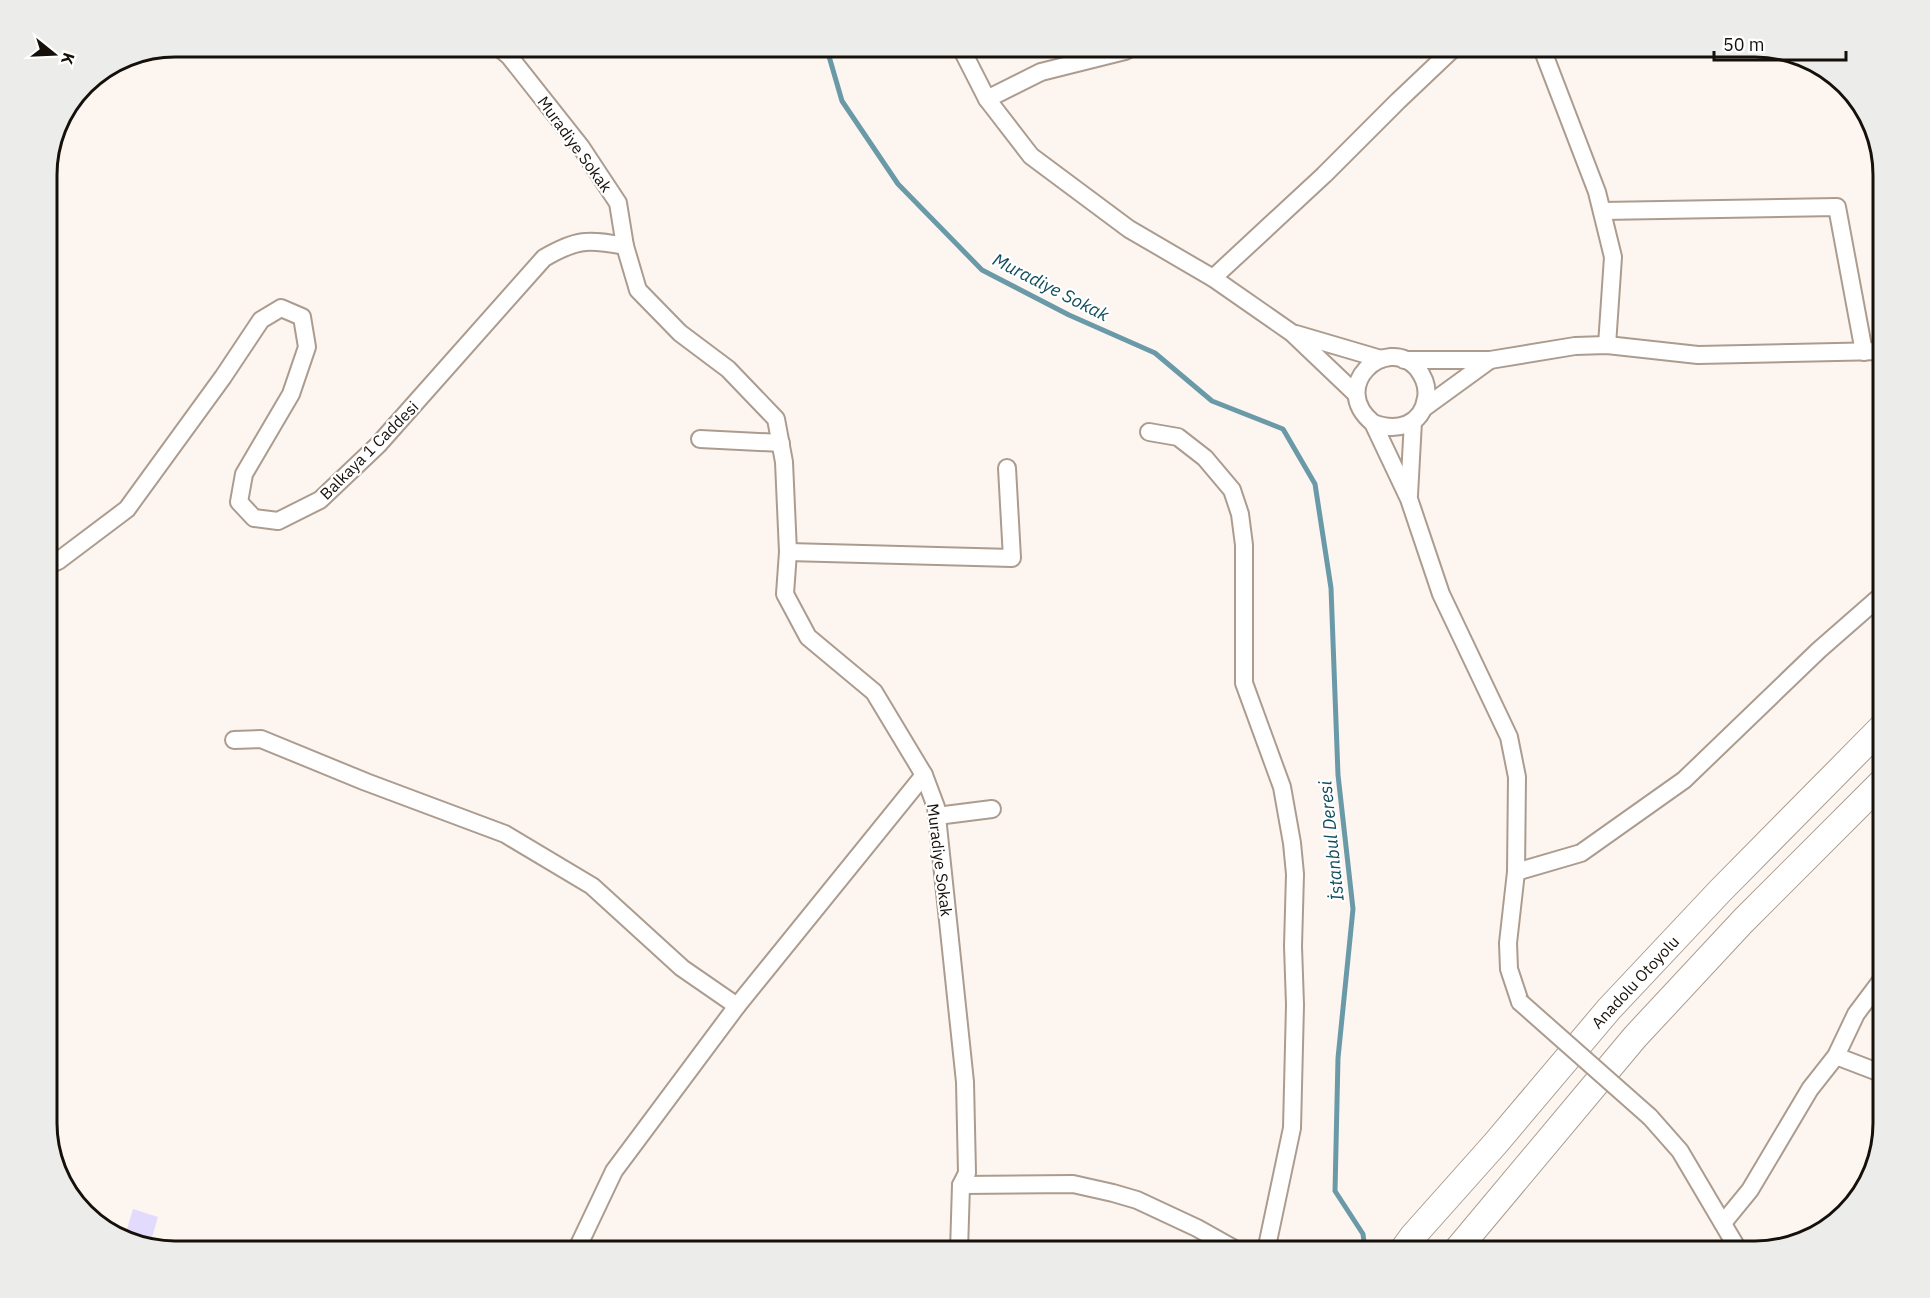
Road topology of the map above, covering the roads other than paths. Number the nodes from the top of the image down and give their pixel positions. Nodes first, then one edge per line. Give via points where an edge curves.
1 (510, 57) edge
2 (966, 57) edge
3 (1101, 57) edge
4 (1444, 57) edge
5 (1545, 57) edge
6 (987, 99) junction
7 (1602, 211) junction
8 (625, 246) junction
9 (1213, 278) junction
10 (1292, 333) junction
11 (1607, 345) junction
12 (1864, 352) junction
13 (1873, 352) edge
14 (1381, 359) junction
15 (1404, 360) junction
16 (1490, 360) junction
17 (1356, 394) junction
18 (1418, 414) junction
19 (1373, 423) junction
20 (1149, 432) dead end
21 (700, 439) dead end
22 (781, 443) junction
23 (1007, 468) dead end
24 (1409, 499) junction
25 (788, 552) junction
26 (57, 561) edge
27 (1873, 603) edge
28 (1873, 737) edge
29 (234, 740) dead end
30 (924, 775) junction
31 (1873, 792) edge
32 (992, 809) dead end
33 (937, 816) junction
34 (1516, 872) junction
35 (1873, 992) edge
36 (737, 1006) junction
37 (1836, 1056) junction
38 (1873, 1070) edge
39 (961, 1185) junction
40 (1723, 1223) junction
41 (581, 1241) edge
42 (959, 1241) edge
43 (1219, 1241) edge
44 (1268, 1241) edge
45 (1410, 1241) edge
46 (1464, 1241) edge
47 (1733, 1241) edge

1 - 8 street, Muradiye Sokak via 581,147 618,203
2 - 6 street
3 - 6 street via 1041,72
4 - 9 street
5 - 7 street
6 - 9 street via 1031,156 1130,229
7 - 11 street via 1613,257
7 - 12 street via 1837,207
8 - 22 street, Muradiye Sokak via 638,290 680,333 728,369 776,419
8 - 26 street, Balkaya 1 Caddesi via 593,240 565,246 544,258 378,445 320,500 278,521 254,518 239,502 244,474 291,394 307,347 302,317 281,308 261,320 127,509
9 - 10 street
10 - 14 street
10 - 17 street
11 - 12 street via 1698,355
11 - 16 street via 1575,346
12 - 13 street
14 - 15 street
14 - 17 street via 1363,372
15 - 16 street
15 - 18 street via 1414,365 1426,384 1427,396
16 - 18 street
17 - 19 street via 1364,416
18 - 19 street via 1408,425 1396,428
18 - 24 street
19 - 24 street
20 - 44 street via 1178,437 1205,458 1232,490 1244,545 1244,683 1282,787 1292,843 1292,1128
21 - 22 street
22 - 25 street, Muradiye Sokak
23 - 25 street via 1012,558
24 - 34 street via 1441,594 1509,737 1517,777
25 - 30 street, Muradiye Sokak via 785,594 808,637 874,692
27 - 34 street via 1684,780 1581,853
28 - 45 highway, Anadolu Otoyolu via 1728,882 1609,1009
29 - 36 street via 261,739 505,834 592,886 682,968
30 - 33 street, Muradiye Sokak
30 - 36 street
31 - 46 highway via 1743,921 1635,1037
32 - 33 street
33 - 39 street, Muradiye Sokak via 965,1082 968,1173
34 - 40 street, bridge via 1508,942 1509,969 1520,1002 1650,1117 1680,1151
35 - 37 street via 1856,1014
36 - 41 street via 614,1172
37 - 38 street
37 - 40 street via 1810,1089 1750,1190
39 - 42 street, Muradiye Sokak
39 - 43 street via 1073,1184 1137,1200
40 - 47 street

